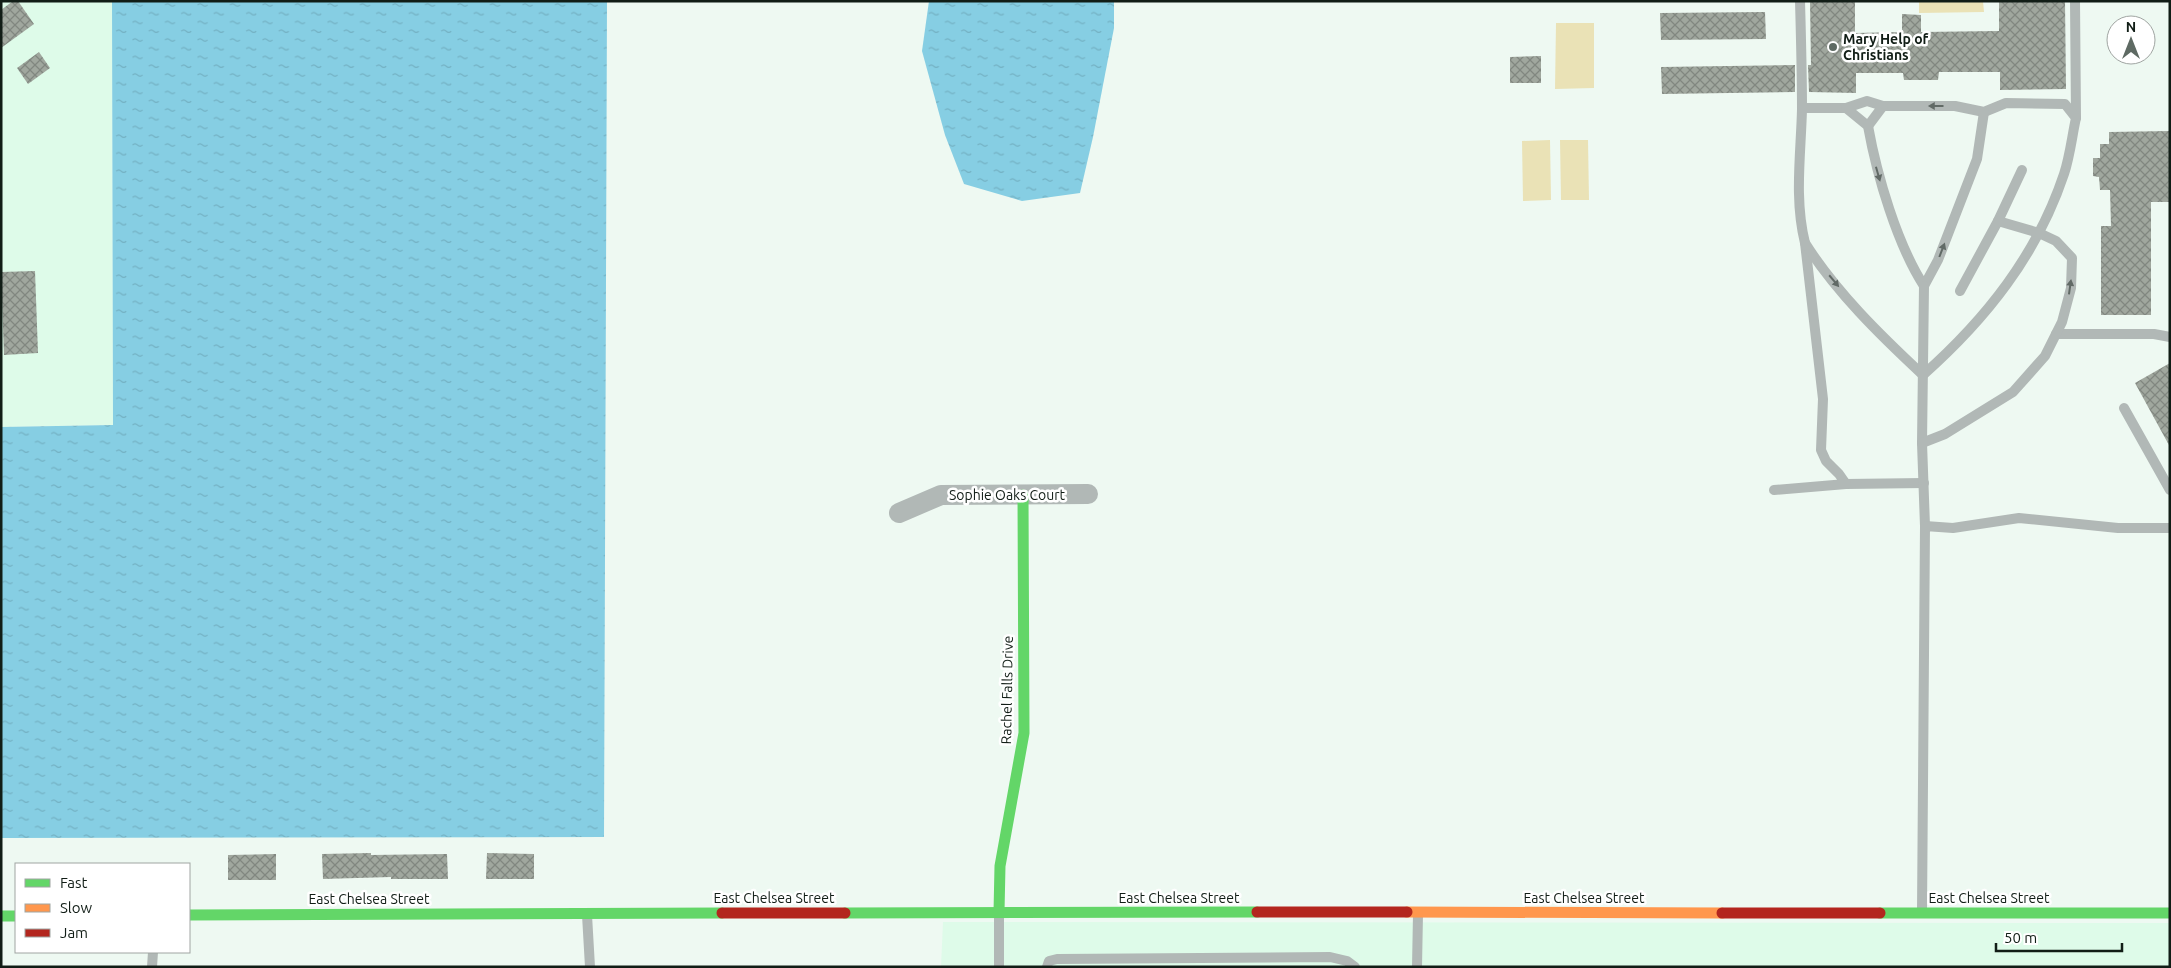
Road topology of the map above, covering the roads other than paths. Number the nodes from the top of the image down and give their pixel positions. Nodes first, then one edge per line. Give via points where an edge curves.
1 (1800, 1) edge
2 (2075, 1) edge
3 (1883, 106) junction
4 (1802, 108) junction
5 (1846, 108) junction
6 (1984, 112) junction
7 (2076, 118) junction
8 (1868, 126) junction
9 (2022, 170) dead end
10 (1998, 221) junction
11 (2039, 233) junction
12 (1805, 243) junction
13 (1924, 286) junction
14 (1960, 291) dead end
15 (2056, 334) junction
16 (2170, 337) edge
17 (1923, 375) junction
18 (2124, 408) dead end
19 (1922, 443) junction
20 (1846, 484) junction
21 (1924, 484) junction
22 (1774, 490) dead end
23 (2170, 490) edge
24 (1088, 494) dead end
25 (1022, 495) junction
26 (899, 513) dead end
27 (1925, 526) junction
28 (2170, 528) edge
29 (999, 912) junction
30 (1418, 913) junction
31 (1922, 913) junction
32 (586, 914) junction
33 (2170, 914) edge
34 (190, 915) edge
35 (1, 916) edge
36 (15, 916) edge
37 (153, 953) edge
38 (152, 967) edge
39 (590, 967) edge
40 (999, 967) edge
41 (1046, 967) edge
42 (1355, 967) edge
43 (1417, 967) edge

1 - 4 lane
2 - 7 lane
3 - 5 lane via 1867,101
6 -> 3 lane via 1955,106
3 - 8 lane
4 - 5 lane
4 - 12 lane via 1799,200
5 - 8 lane
6 - 7 lane via 2006,103 2065,104
13 -> 6 lane via 1938,260 1977,159
7 - 11 lane via 2065,173
8 -> 13 lane via 1884,192 1912,269
9 - 10 lane
10 - 11 lane
10 - 14 lane
15 -> 11 lane via 2071,288 2072,258 2056,241
11 - 17 lane via 2016,273 1984,316
12 -> 17 lane via 1878,333
12 - 20 lane via 1823,399 1821,450
13 - 17 lane
15 - 16 lane via 2154,334
15 - 19 lane via 2045,356 2013,392 1945,434
17 - 19 lane
18 - 23 lane
19 - 21 lane
20 - 21 lane
20 - 22 lane
21 - 27 lane
24 - 25 street, Sophie Oaks Court
25 - 26 street, Sophie Oaks Court via 940,495
25 - 29 street, Rachel Falls Drive via 1024,733 1000,866
27 - 28 lane via 1953,528 2019,518 2118,528
27 - 31 lane
29 - 30 street, East Chelsea Street
29 - 32 street, East Chelsea Street
29 - 40 lane
30 - 31 street, East Chelsea Street
30 - 43 lane
31 - 33 street, East Chelsea Street
32 - 34 street, East Chelsea Street
32 - 39 lane
35 - 36 street
37 - 38 lane
41 - 42 lane via 1057,959 1330,957 1347,961

